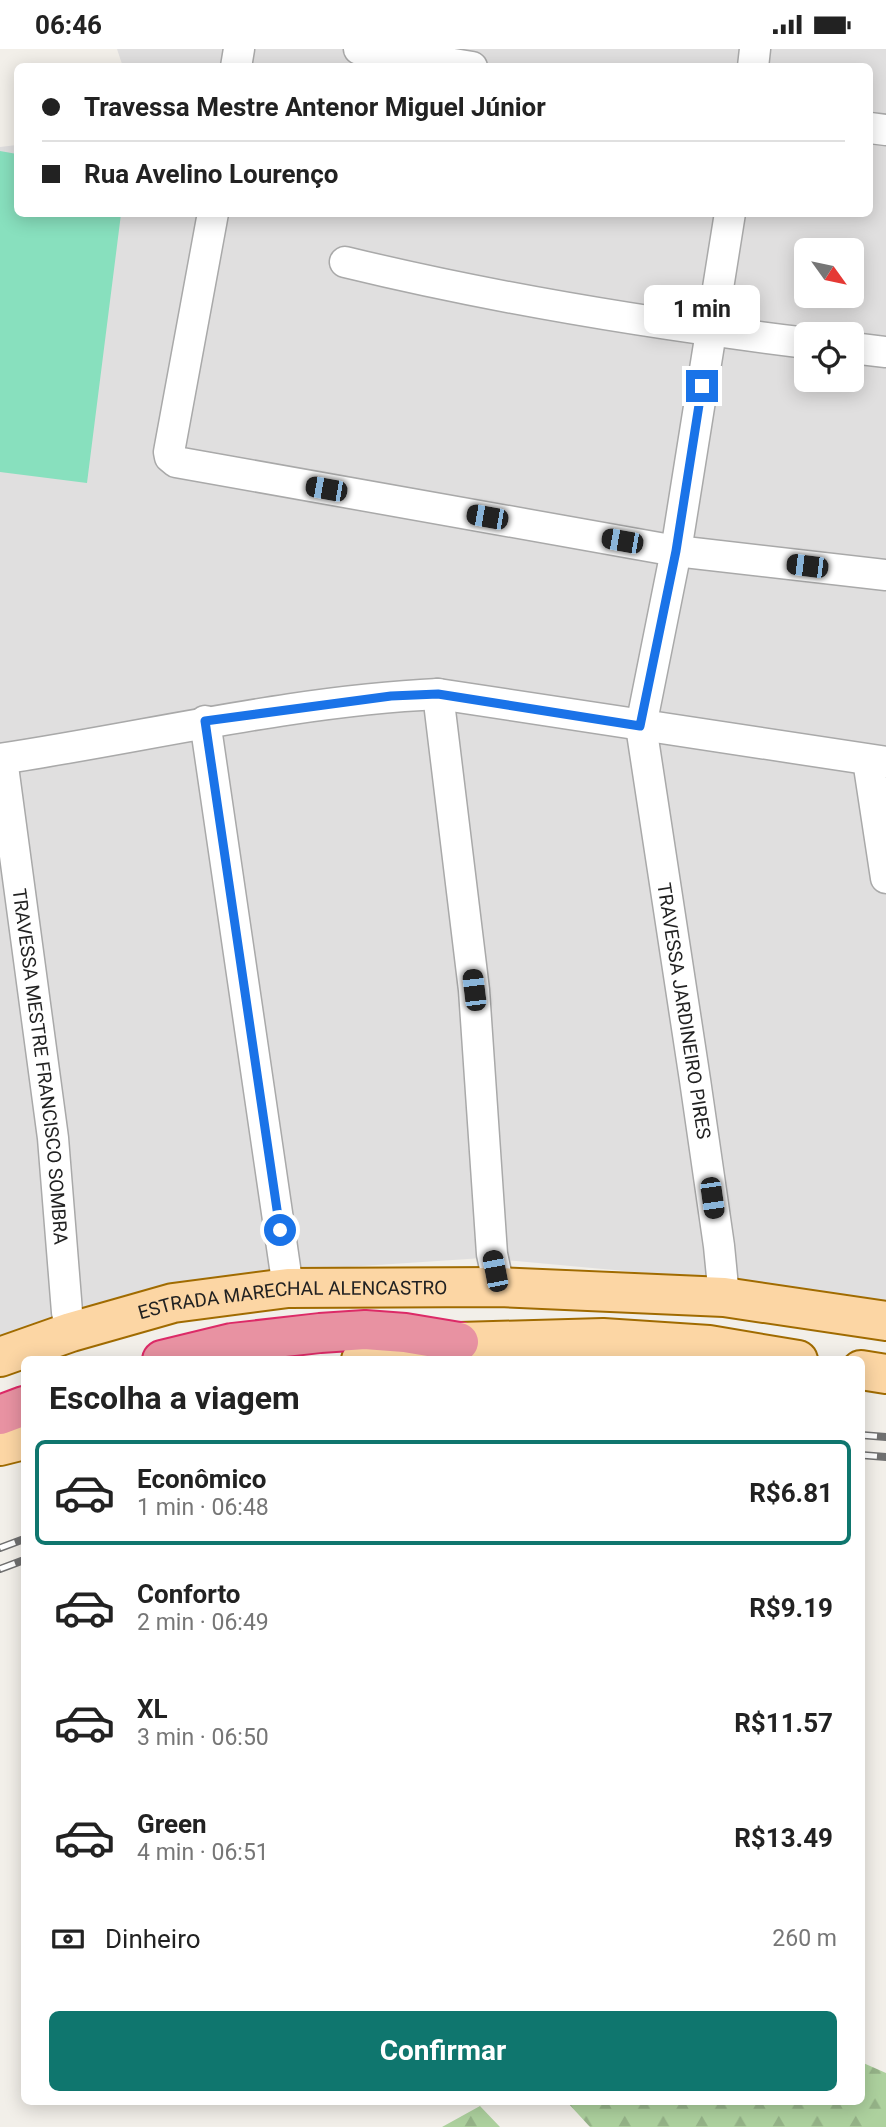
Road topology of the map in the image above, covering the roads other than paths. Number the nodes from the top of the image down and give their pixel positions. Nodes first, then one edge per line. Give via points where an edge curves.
1 (359, 49) edge
2 (447, 63) edge
3 (212, 217) edge
4 (729, 217) edge
5 (345, 262) dead end
6 (711, 331) junction
7 (794, 341) edge
8 (864, 349) edge
9 (886, 352) edge
10 (676, 551) junction
11 (886, 575) edge
12 (438, 694) junction
13 (205, 721) junction
14 (640, 726) junction
15 (1, 759) edge
16 (877, 761) edge
17 (886, 878) edge
18 (499, 1287) junction
19 (288, 1288) junction
20 (724, 1297) junction
21 (886, 1321) edge
22 (71, 1332) junction
23 (459, 1342) junction
24 (176, 1356) edge
25 (383, 1356) edge
26 (775, 1356) edge
27 (0, 1357) edge
28 (865, 1371) edge
29 (886, 1374) edge
30 (21, 1407) edge
31 (0, 1415) edge
32 (21, 1441) edge
33 (0, 1447) edge

1 - 2 street
3 - 10 street via 170,457 180,464
4 - 6 street
5 - 6 street via 445,286
6 - 7 street
6 - 10 street
8 - 9 street
10 - 11 street
10 - 14 street
12 - 13 street
12 - 14 street
12 - 18 street via 474,990 492,1254
13 - 15 street
13 - 19 street
14 - 16 street
14 - 20 street, TRAVESSA JARDINEIRO PIRES
15 - 22 street, TRAVESSA MESTRE FRANCISCO SOMBRA via 53,1138
16 - 17 street
18 - 19 main road, ESTRADA MARECHAL ALENCASTRO
18 - 20 main road, ESTRADA MARECHAL ALENCASTRO
19 - 22 main road, ESTRADA MARECHAL ALENCASTRO via 173,1303
20 - 21 main road, ESTRADA MARECHAL ALENCASTRO
22 - 27 main road, ESTRADA MARECHAL ALENCASTRO
23 - 24 highway via 354,1331 232,1343
23 - 25 main road
23 - 26 main road via 603,1338 709,1345
28 - 29 main road
30 - 31 highway
32 - 33 main road

